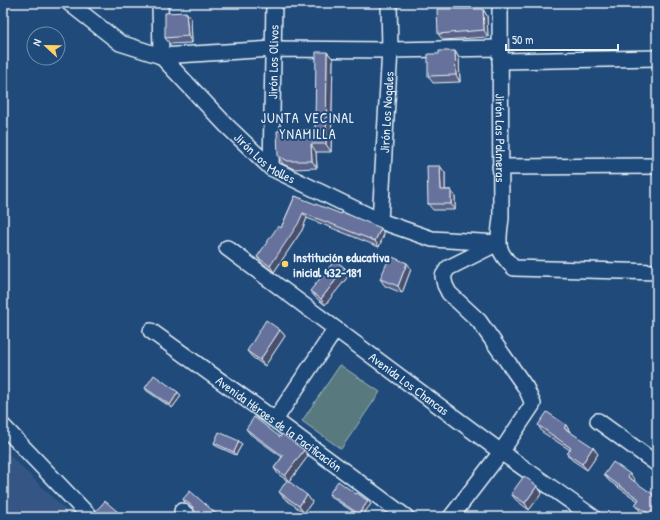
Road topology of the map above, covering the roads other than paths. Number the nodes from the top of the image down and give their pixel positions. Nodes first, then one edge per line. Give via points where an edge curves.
1 (69, 3) edge
2 (160, 3) edge
3 (274, 3) edge
4 (389, 3) edge
5 (500, 3) edge
6 (274, 49) junction
7 (390, 50) junction
8 (500, 54) junction
9 (161, 56) junction
10 (657, 58) edge
11 (657, 166) edge
12 (271, 168) junction
13 (500, 168) junction
14 (380, 221) junction
15 (498, 243) junction
16 (226, 248) dead end
17 (657, 272) edge
18 (335, 330) junction
19 (152, 331) dead end
20 (275, 420) junction
21 (598, 421) dead end
22 (3, 426) edge
23 (501, 452) junction
24 (657, 464) edge
25 (90, 517) edge
26 (406, 517) edge
27 (451, 517) edge
28 (593, 517) edge

1 - 9 street, Jirón Los Molles via 120,43
2 - 9 street
3 - 6 street, Jirón Los Olivos
4 - 7 street, Jirón Los Nogales
5 - 8 street, Jirón Las Palmeras
6 - 7 street
6 - 9 street
6 - 12 street, Jirón Los Olivos
7 - 8 street
7 - 14 street, Jirón Los Nogales
8 - 10 street
8 - 13 street, Jirón Las Palmeras
9 - 12 street, Jirón Los Molles
11 - 13 street
12 - 14 street, Jirón Los Molles
13 - 15 street, Jirón Las Palmeras
14 - 15 street, Jirón Los Molles via 432,239
15 - 17 street, Jirón Las Palmeras via 502,257 514,268
15 - 23 street via 448,268 443,276 449,293 479,320 531,396 533,404
16 - 18 street, Avenida Los Chancas
18 - 20 street
18 - 23 street, Avenida Los Chancas
19 - 20 street, Avenida Héroes de la Pacificación
20 - 26 street, Avenida Héroes de la Pacificación
21 - 24 street
22 - 25 street
23 - 27 street
23 - 28 street, Avenida Los Chancas

